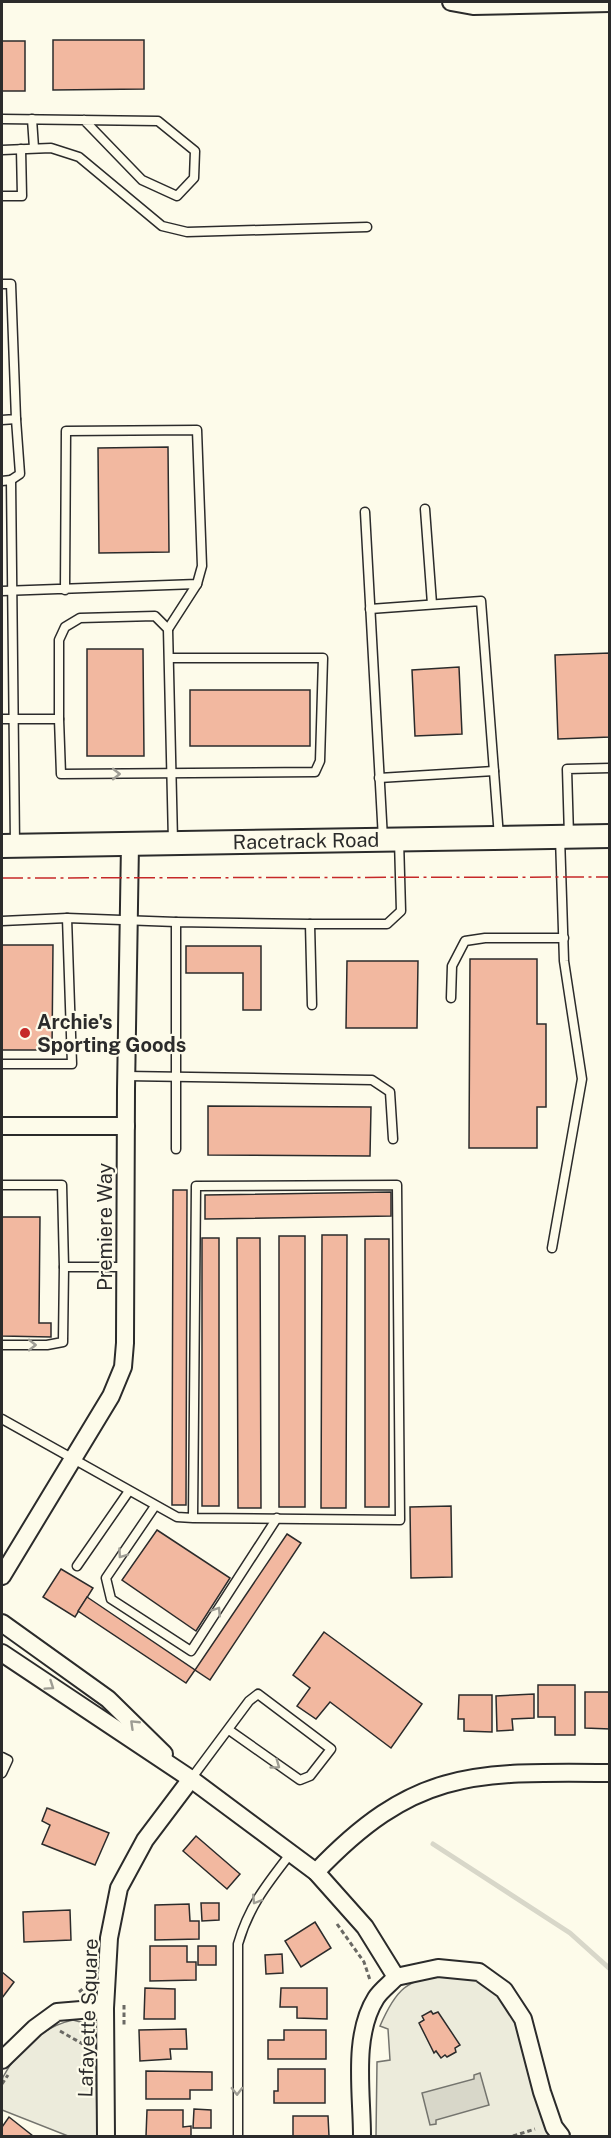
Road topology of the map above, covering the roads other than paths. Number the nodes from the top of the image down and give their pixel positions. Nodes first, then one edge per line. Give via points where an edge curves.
1 (452, 2) edge
2 (609, 3) edge
3 (2, 119) edge
4 (32, 119) junction
5 (84, 120) junction
6 (33, 148) junction
7 (21, 149) junction
8 (2, 150) edge
9 (2, 196) edge
10 (367, 227) dead end
11 (2, 284) edge
12 (16, 419) junction
13 (2, 420) edge
14 (6, 480) edge
15 (425, 509) dead end
16 (365, 512) dead end
17 (197, 584) junction
18 (65, 590) junction
19 (6, 591) edge
20 (432, 604) junction
21 (370, 609) junction
22 (168, 628) junction
23 (170, 658) junction
24 (2, 719) edge
25 (13, 719) junction
26 (58, 719) junction
27 (609, 768) edge
28 (494, 771) junction
29 (171, 774) junction
30 (379, 778) junction
31 (565, 836) junction
32 (609, 836) edge
33 (499, 837) junction
34 (391, 839) junction
35 (173, 843) junction
36 (130, 844) junction
37 (8, 846) edge
38 (66, 918) junction
39 (128, 920) junction
40 (2, 921) edge
41 (176, 922) junction
42 (310, 924) junction
43 (564, 938) junction
44 (451, 998) dead end
45 (312, 1005) dead end
46 (2, 1064) edge
47 (126, 1076) junction
48 (175, 1076) junction
49 (2, 1126) edge
50 (126, 1126) junction
51 (393, 1139) dead end
52 (176, 1149) dead end
53 (2, 1185) edge
54 (552, 1248) dead end
55 (64, 1267) junction
56 (126, 1268) junction
57 (2, 1345) edge
58 (2, 1419) edge
59 (74, 1457) junction
60 (129, 1491) junction
61 (155, 1506) junction
62 (193, 1518) junction
63 (277, 1518) junction
64 (77, 1566) dead end
65 (2, 1576) edge
66 (2, 1623) edge
67 (2, 1653) edge
68 (229, 1730) junction
69 (2, 1756) edge
70 (2, 1773) edge
71 (609, 1773) edge
72 (190, 1779) junction
73 (291, 1853) junction
74 (316, 1872) junction
75 (396, 1977) junction
76 (105, 2008) junction
77 (8, 2063) edge
78 (106, 2136) edge
79 (237, 2136) edge
80 (362, 2136) edge
81 (561, 2136) edge

1 - 2 street via 473,6
3 - 4 lane
4 - 5 lane
4 - 6 lane
5 - 5 lane via 158,121 195,151 194,178 177,196 142,180
6 - 7 lane
6 - 10 lane via 51,148 79,157 162,226 187,232
7 - 8 lane
7 - 9 lane via 22,196
11 - 12 lane via 11,284
12 - 13 lane
12 - 14 lane via 20,474
14 - 19 lane via 14,537
15 - 20 lane
16 - 21 lane
17 - 18 lane
17 - 18 lane via 201,566 197,430 66,431
17 - 22 lane
18 - 19 lane
19 - 25 lane
20 - 21 lane
20 - 28 lane via 481,601
21 - 30 lane
22 - 23 lane
22 - 26 lane via 155,616 80,618 65,627 59,640
23 - 29 lane
23 - 29 lane via 323,658 320,761 315,772
24 - 25 lane
25 - 26 lane
25 - 37 lane
26 -> 29 lane via 61,774
27 - 31 lane via 567,769
28 - 30 lane
28 - 33 lane
29 - 35 lane
30 - 34 lane
31 - 32 street, Racetrack Road
31 - 33 street, Racetrack Road
31 - 43 lane
33 - 34 street, Racetrack Road
34 - 35 street, Racetrack Road
34 - 42 lane via 401,911 387,924
35 - 36 street, Racetrack Road
36 - 37 street, Racetrack Road
36 - 39 street, Premiere Way
38 - 39 lane
38 - 40 lane
38 - 46 lane via 72,1064
39 - 41 lane
39 - 47 street, Premiere Way
41 - 42 lane
41 - 48 lane
42 - 45 lane
43 - 44 lane via 465,941 452,966
43 - 54 lane via 582,1079
47 - 48 lane
47 - 50 street, Premiere Way
48 - 51 lane via 372,1080 390,1092
48 - 52 lane
49 - 50 street
50 - 56 street, Premiere Way
53 - 55 lane via 62,1185
55 - 56 lane
57 -> 55 lane via 63,1342
56 - 59 street, Premiere Way via 123,1367 111,1396
58 - 59 lane
59 - 60 lane
59 - 65 street, Premiere Way
60 - 61 lane
60 - 64 lane
61 - 62 lane via 177,1517
61 -> 63 lane via 106,1578 111,1599 191,1652
62 - 63 lane
62 - 63 lane via 196,1186 397,1185 400,1520
72 -> 66 street via 108,1699
67 -> 72 street
68 -> 68 lane via 295,1778 305,1779 331,1749 258,1694
68 - 72 lane
69 - 70 lane via 8,1760
71 - 74 street via 512,1772 430,1787 384,1812 349,1838
72 - 73 street
72 - 76 street, Lafayette Square via 145,1840 119,1888 110,1938
73 - 74 street
73 -> 79 lane via 256,1897 238,1944
74 - 75 street via 365,1927
75 - 80 street via 377,1997 367,2019 361,2053
75 - 81 street via 438,1968 479,1972 504,1990 523,2019 542,2092
76 - 77 street via 57,2012 26,2036
76 - 78 street, Lafayette Square

